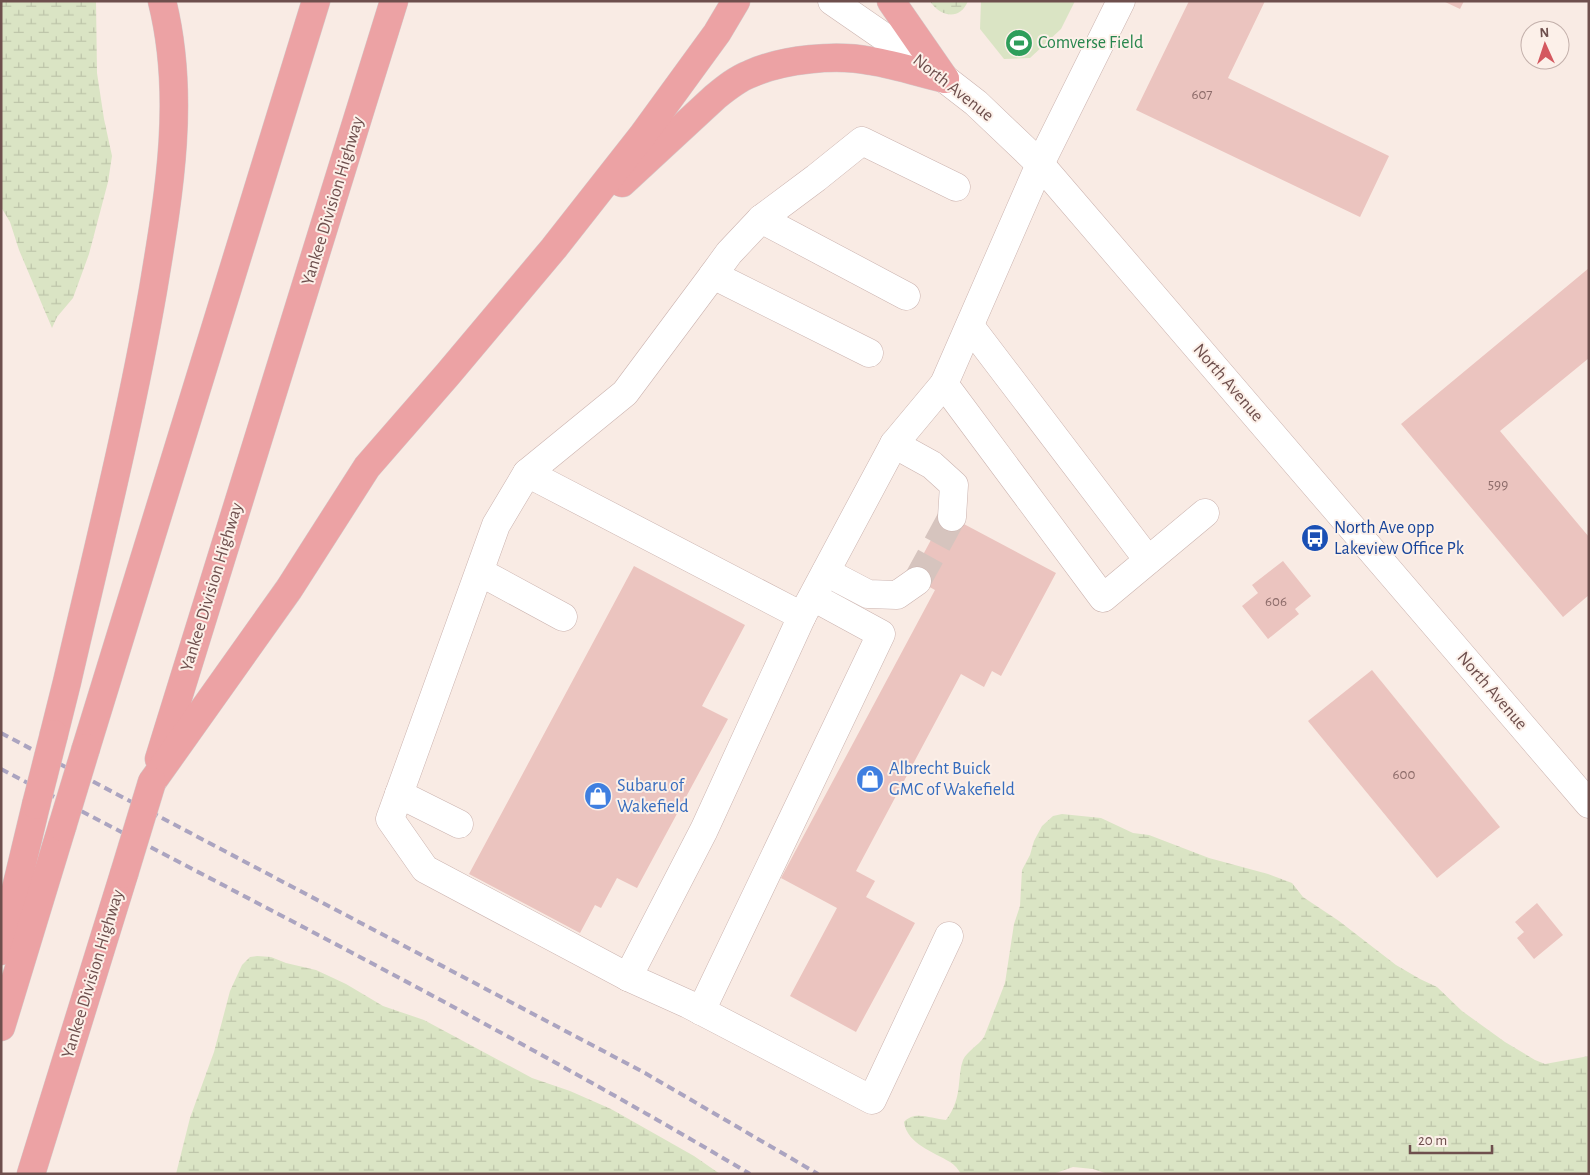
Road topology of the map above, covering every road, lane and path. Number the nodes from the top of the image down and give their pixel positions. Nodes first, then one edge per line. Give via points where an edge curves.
1 (162, 1) edge
2 (316, 1) edge
3 (394, 1) edge
4 (736, 1) edge
5 (832, 1) edge
6 (891, 1) edge
7 (1121, 1) edge
8 (945, 79) junction
9 (1040, 164) junction
10 (956, 188) dead end
11 (761, 219) junction
12 (554, 248) junction
13 (713, 275) junction
14 (906, 296) dead end
15 (970, 326) junction
16 (869, 353) dead end
17 (944, 384) junction
18 (894, 444) junction
19 (527, 474) junction
20 (1205, 513) dead end
21 (952, 517) tunnel mouth
22 (1148, 560) junction
23 (480, 572) junction
24 (826, 572) junction
25 (917, 581) tunnel mouth
26 (807, 607) junction
27 (563, 617) dead end
28 (152, 782) junction
29 (399, 794) junction
30 (1589, 804) edge
31 (459, 824) dead end
32 (949, 936) dead end
33 (1, 951) edge
34 (628, 977) junction
35 (700, 1011) junction
36 (1, 1027) edge
37 (31, 1174) edge

1 - 33 highway, bridge via 174,81 173,152 167,208 141,357 68,682
2 - 36 highway, bridge
3 - 28 highway, Yankee Division Highway
4 - 12 highway via 717,33 642,136
5 - 8 street, North Avenue
6 - 8 highway
7 - 9 street
8 - 9 street, North Avenue via 976,103
8 - 12 highway via 849,58 792,62 751,73 715,97
9 - 15 street
9 - 30 street, North Avenue
10 - 11 street via 862,141
11 - 13 street
11 - 14 street
12 - 28 highway via 367,467 289,589
13 - 16 street
13 - 19 street via 625,393
15 - 17 street
15 - 22 street
17 - 18 street
17 - 22 street via 1103,598
18 - 21 street via 932,465 954,485
18 - 24 street
19 - 23 street via 496,526
19 - 26 street
20 - 22 street
23 - 27 street
23 - 29 street
24 - 25 street via 868,594 897,595
24 - 26 street
26 - 34 street via 704,830
26 - 35 street via 881,634
28 - 37 highway, Yankee Division Highway, bridge
29 - 31 street
29 - 34 street via 390,819 425,869
32 - 35 street via 872,1100
34 - 35 street

